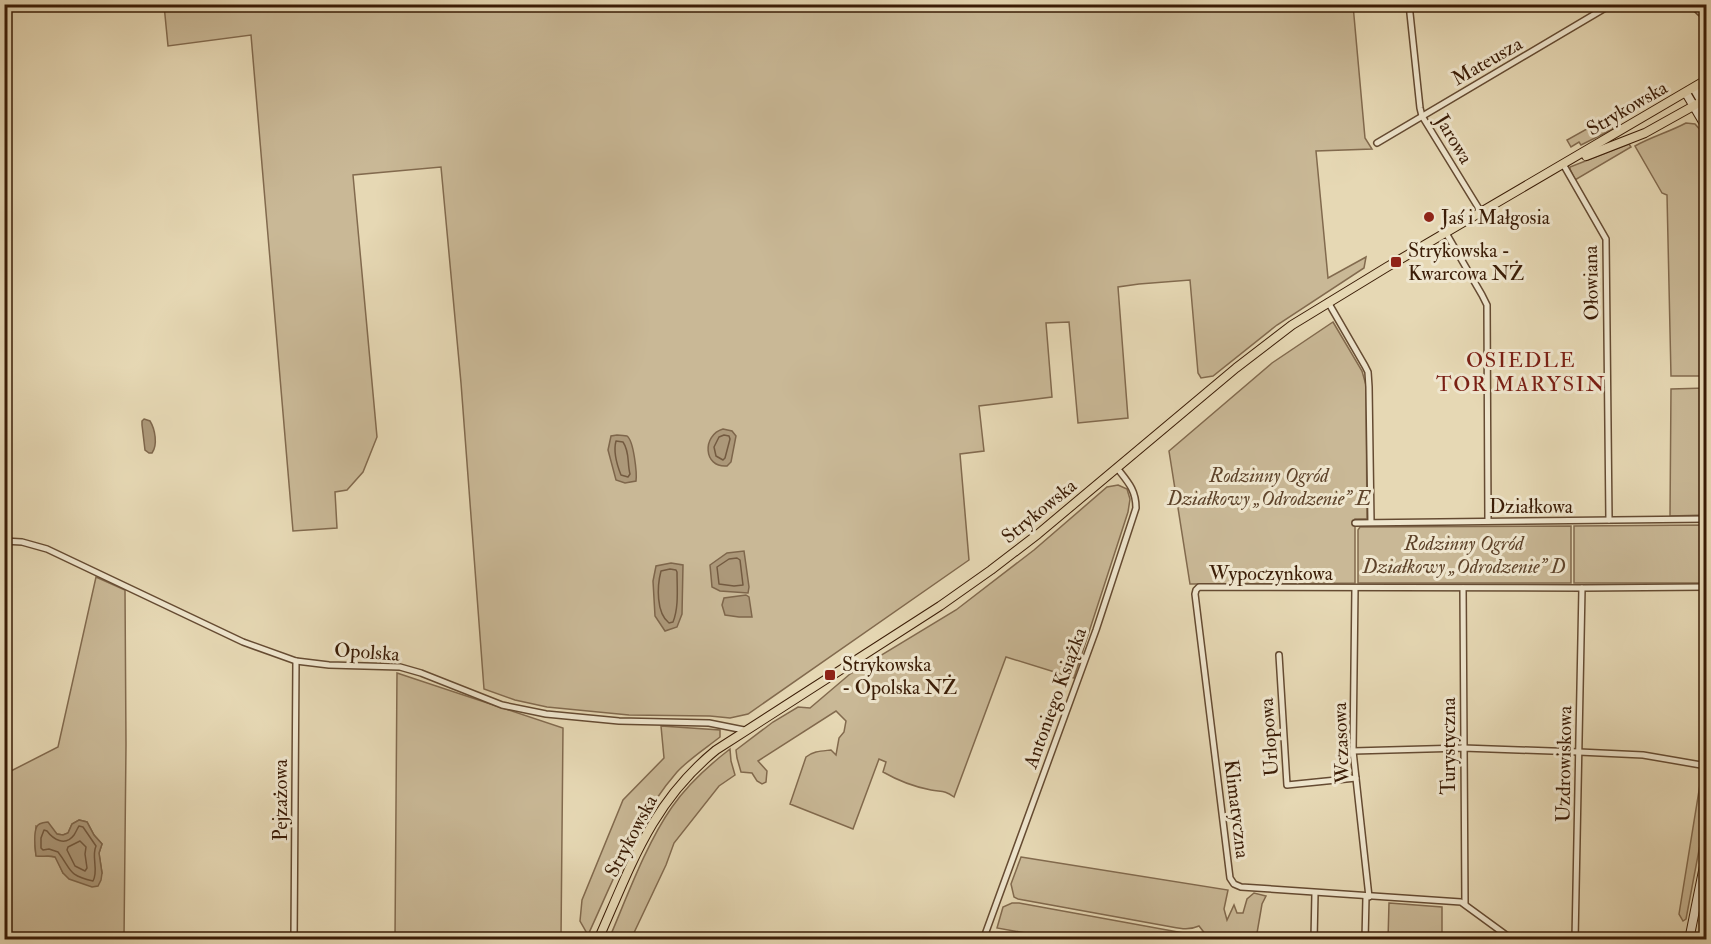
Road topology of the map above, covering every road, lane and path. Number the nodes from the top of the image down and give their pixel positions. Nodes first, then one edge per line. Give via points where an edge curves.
1 (1409, 4) edge
2 (1612, 4) edge
3 (1691, 4) edge
4 (1707, 18) edge
5 (1707, 80) edge
6 (1690, 91) junction
7 (1702, 104) edge
8 (1422, 116) junction
9 (1707, 128) edge
10 (1377, 143) dead end
11 (1563, 164) junction
12 (1481, 212) junction
13 (1446, 233) junction
14 (1328, 303) junction
15 (1117, 468) junction
16 (1707, 519) edge
17 (1609, 520) junction
18 (1488, 521) junction
19 (1355, 522) dead end
20 (1371, 522) junction
21 (4, 541) edge
22 (1707, 586) edge
23 (1354, 588) junction
24 (1462, 588) junction
25 (1582, 588) junction
26 (1196, 590) joint
27 (1278, 655) dead end
28 (296, 661) junction
29 (744, 730) junction
30 (1463, 748) junction
31 (1353, 751) junction
32 (1579, 752) junction
33 (1701, 765) dead end
34 (1356, 778) junction
35 (1707, 856) edge
36 (1315, 893) junction
37 (1368, 897) junction
38 (1465, 904) junction
39 (294, 939) edge
40 (598, 939) edge
41 (983, 939) edge
42 (1314, 939) edge
43 (1365, 939) edge
44 (1513, 939) edge
45 (1575, 939) edge
46 (1689, 939) edge

1 - 8 street, Jarowa
2 - 8 street, Mateusza
3 - 4 street
5 - 6 main road, Strykowska
6 - 7 street
6 - 11 main road, Strykowska
7 - 9 street
7 - 11 main road, Strykowska via 1645,133
8 - 10 street, Mateusza
8 - 12 street, Jarowa
11 - 12 main road, Strykowska
11 - 17 street, Ołowiana via 1606,239
12 - 13 main road, Strykowska
13 - 14 main road, Strykowska
13 - 18 street via 1487,305
14 - 15 main road, Strykowska via 1254,354
14 - 20 street via 1368,372
15 - 29 main road, Strykowska via 975,582
15 - 41 street, Antoniego Książka via 1132,487 1136,508 1096,630
16 - 17 street, Działkowa
17 - 18 street, Działkowa
18 - 20 street, Działkowa
19 - 20 street, Działkowa
21 - 28 street, Opolska via 47,549 243,642
22 - 25 street, Wypoczynkowa
23 - 24 street, Wypoczynkowa
23 - 26 street, Wypoczynkowa
23 - 31 street, Wczasowa
24 - 25 street, Wypoczynkowa
24 - 30 street, Turystyczna
25 - 32 street, Uzdrowiskowa
26 - 36 street, Klimatyczna via 1231,880 1240,887
27 - 34 street, Urlopowa via 1287,785
28 - 29 street, Opolska via 399,667 502,705 546,714 709,723
28 - 39 street, Pejzażowa
29 - 40 main road, Strykowska via 687,775 662,808 640,845
30 - 31 street
30 - 32 street
30 - 38 street, Turystyczna
31 - 34 street, Wczasowa
32 - 33 street via 1643,755
32 - 45 street, Uzdrowiskowa
34 - 37 street, Wczasowa
35 - 46 street
36 - 37 street, Klimatyczna
36 - 42 street
37 - 38 street, Klimatyczna
37 - 43 street, Wczasowa
38 - 44 street

